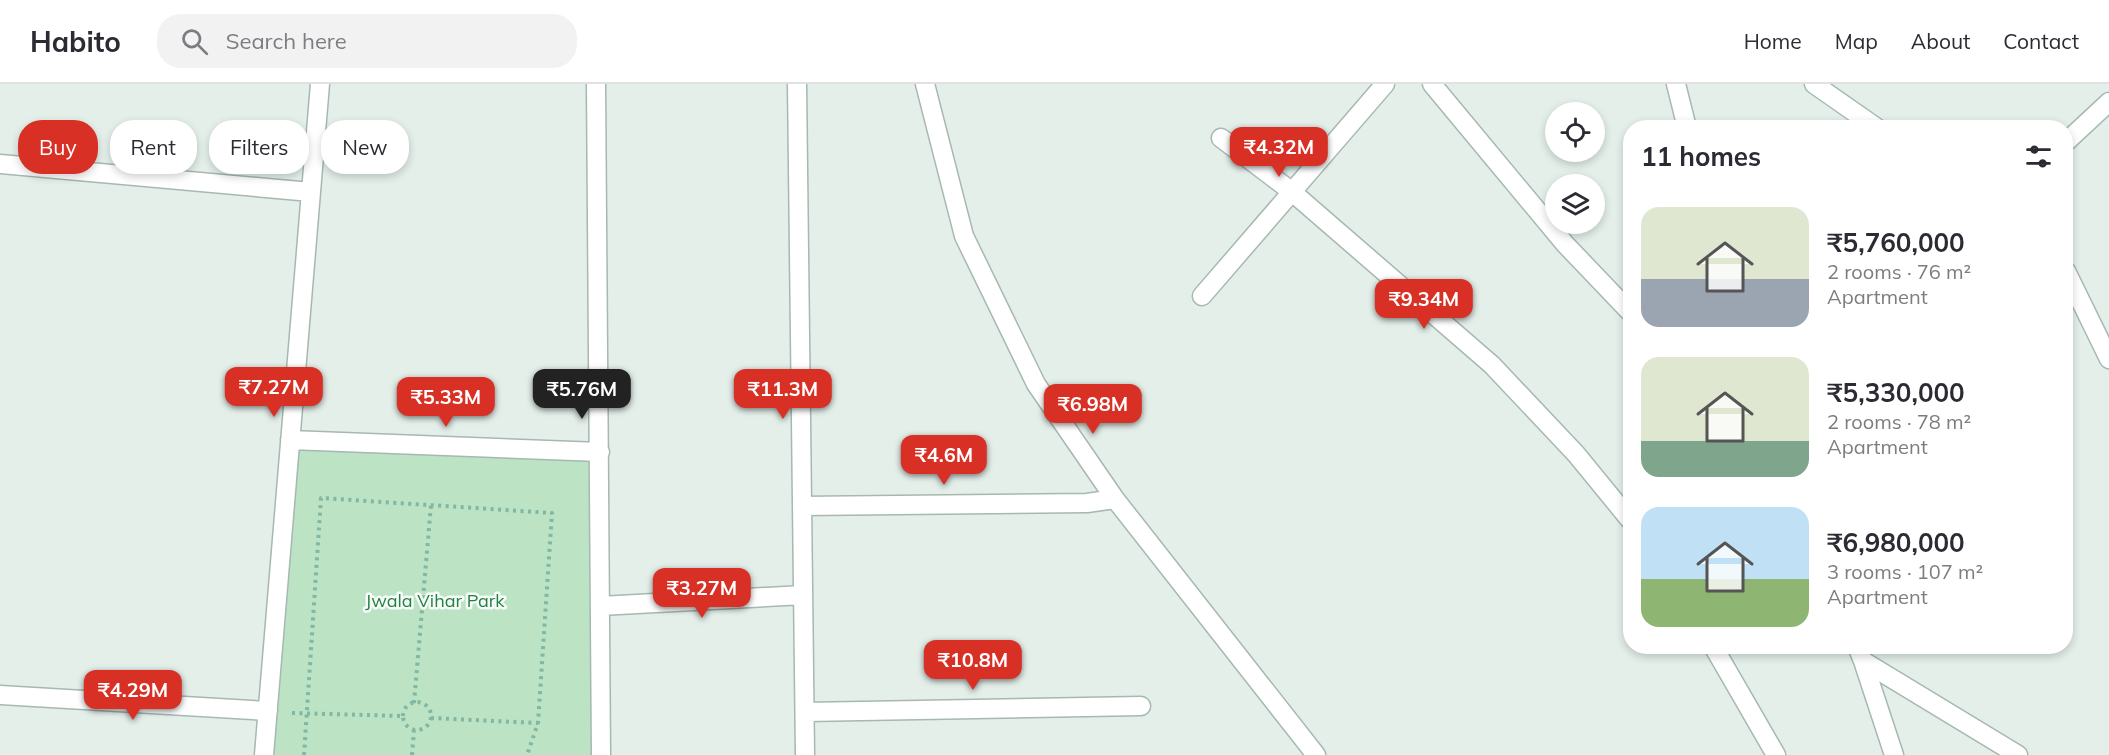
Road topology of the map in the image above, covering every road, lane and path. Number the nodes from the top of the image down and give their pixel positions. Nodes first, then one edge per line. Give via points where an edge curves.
1 (320, 84) edge
2 (596, 84) edge
3 (797, 84) edge
4 (925, 84) edge
5 (1384, 84) edge
6 (1432, 84) edge
7 (1676, 84) edge
8 (1814, 84) edge
9 (2109, 102) edge
10 (1685, 120) edge
11 (1865, 120) edge
12 (2073, 135) edge
13 (1221, 138) dead end
14 (0, 164) edge
15 (1291, 191) junction
16 (311, 192) junction
17 (2073, 285) edge
18 (1202, 296) dead end
19 (1623, 305) edge
20 (2109, 358) edge
21 (290, 440) junction
22 (600, 452) junction
23 (1111, 499) junction
24 (431, 505) junction
25 (802, 506) junction
26 (1623, 511) edge
27 (803, 596) junction
28 (600, 606) junction
29 (1718, 654) edge
30 (1860, 654) edge
31 (0, 695) edge
32 (414, 703) junction
33 (1141, 706) dead end
34 (268, 711) junction
35 (805, 712) junction
36 (297, 714) dead end
37 (307, 714) junction
38 (403, 716) junction
39 (431, 718) junction
40 (538, 723) junction
41 (414, 730) junction
42 (264, 755) edge
43 (304, 755) edge
44 (412, 755) edge
45 (527, 755) edge
46 (601, 755) edge
47 (805, 755) edge
48 (1316, 755) edge
49 (1776, 755) edge
50 (1894, 755) edge
51 (2018, 755) edge

1 - 16 street
2 - 22 street
3 - 25 street
4 - 23 street via 963,236 1036,384
5 - 15 street
6 - 19 street via 1565,244
7 - 10 street
8 - 11 street
9 - 12 street
13 - 15 street
14 - 16 street
15 - 18 street
15 - 26 street via 1491,365 1576,454
16 - 21 street
17 - 20 street
21 - 22 street
21 - 34 street
22 - 28 street
23 - 25 street via 1087,503
23 - 48 street
24 - 32 path
24 - 37 path via 321,498
24 - 40 path via 552,513
25 - 27 street
27 - 28 street
27 - 35 street
28 - 46 street
29 - 49 street
30 - 50 street
30 - 51 street
31 - 34 street
32 - 38 path via 406,707
32 - 39 path via 426,706
33 - 35 street
34 - 42 street
35 - 47 street
36 - 37 path
37 - 38 path
37 - 43 path
38 - 41 path via 406,725
39 - 40 path
39 - 41 path via 423,729
40 - 45 path
41 - 44 path

